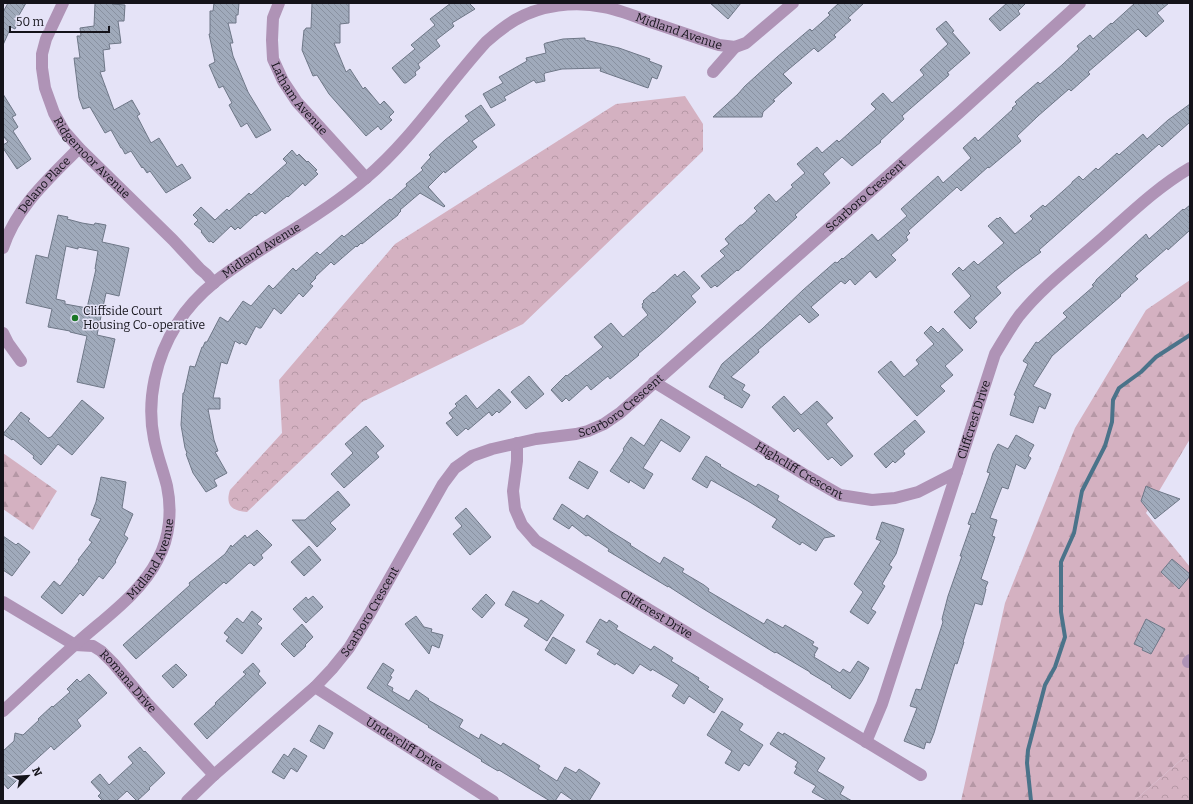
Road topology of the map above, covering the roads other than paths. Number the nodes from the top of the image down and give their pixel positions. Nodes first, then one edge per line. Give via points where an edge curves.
1 (63, 3) edge
2 (279, 3) edge
3 (793, 3) edge
4 (1080, 3) edge
5 (735, 47) junction
6 (713, 72) dead end
7 (79, 148) junction
8 (1190, 168) edge
9 (366, 178) junction
10 (3, 248) edge
11 (214, 283) junction
12 (3, 333) edge
13 (20, 361) dead end
14 (654, 382) junction
15 (517, 443) junction
16 (957, 472) junction
17 (3, 602) edge
18 (75, 645) junction
19 (315, 688) junction
20 (3, 711) edge
21 (866, 742) junction
22 (214, 775) junction
23 (921, 775) dead end
24 (187, 801) edge
25 (493, 801) edge

1 - 7 street, Ridgemoor Avenue via 46,39 42,68 45,88 54,113 64,131
2 - 9 street, Latham Avenue via 273,18 272,40 274,59 283,81 298,102
3 - 5 street, Midland Avenue via 746,43
4 - 14 street, Scarboro Crescent
5 - 6 street, Midland Avenue
5 - 9 street, Midland Avenue via 720,46 605,7 572,4 542,9 515,20 486,42 397,149
7 - 10 street, Delano Place via 25,205 9,231
7 - 11 street, Ridgemoor Avenue via 158,224
8 - 16 street, Cliffcrest Drive via 1140,205 1038,295 1020,315 995,354
9 - 11 street, Midland Avenue via 343,197
11 - 18 street, Midland Avenue via 188,307 177,323 163,350 154,380 151,399 154,437 169,503 166,540 148,577 132,595
12 - 13 street
14 - 15 street, Scarboro Crescent via 604,424 576,434
14 - 16 street, Highcliff Crescent via 840,494 872,500 895,498 918,492
15 - 19 street, Scarboro Crescent via 472,456 455,468 443,484 350,648
15 - 21 street, Cliffcrest Drive via 514,509 522,525 536,541
16 - 21 street, Cliffcrest Drive via 882,704
17 - 18 street, Romana Drive
18 - 20 street, Midland Avenue
18 - 22 street, Romana Drive via 93,646 101,651
19 - 22 street, Scarboro Crescent
19 - 25 street, Undercliff Drive
21 - 23 street, Cliffcrest Drive
22 - 24 street, Scarboro Crescent

